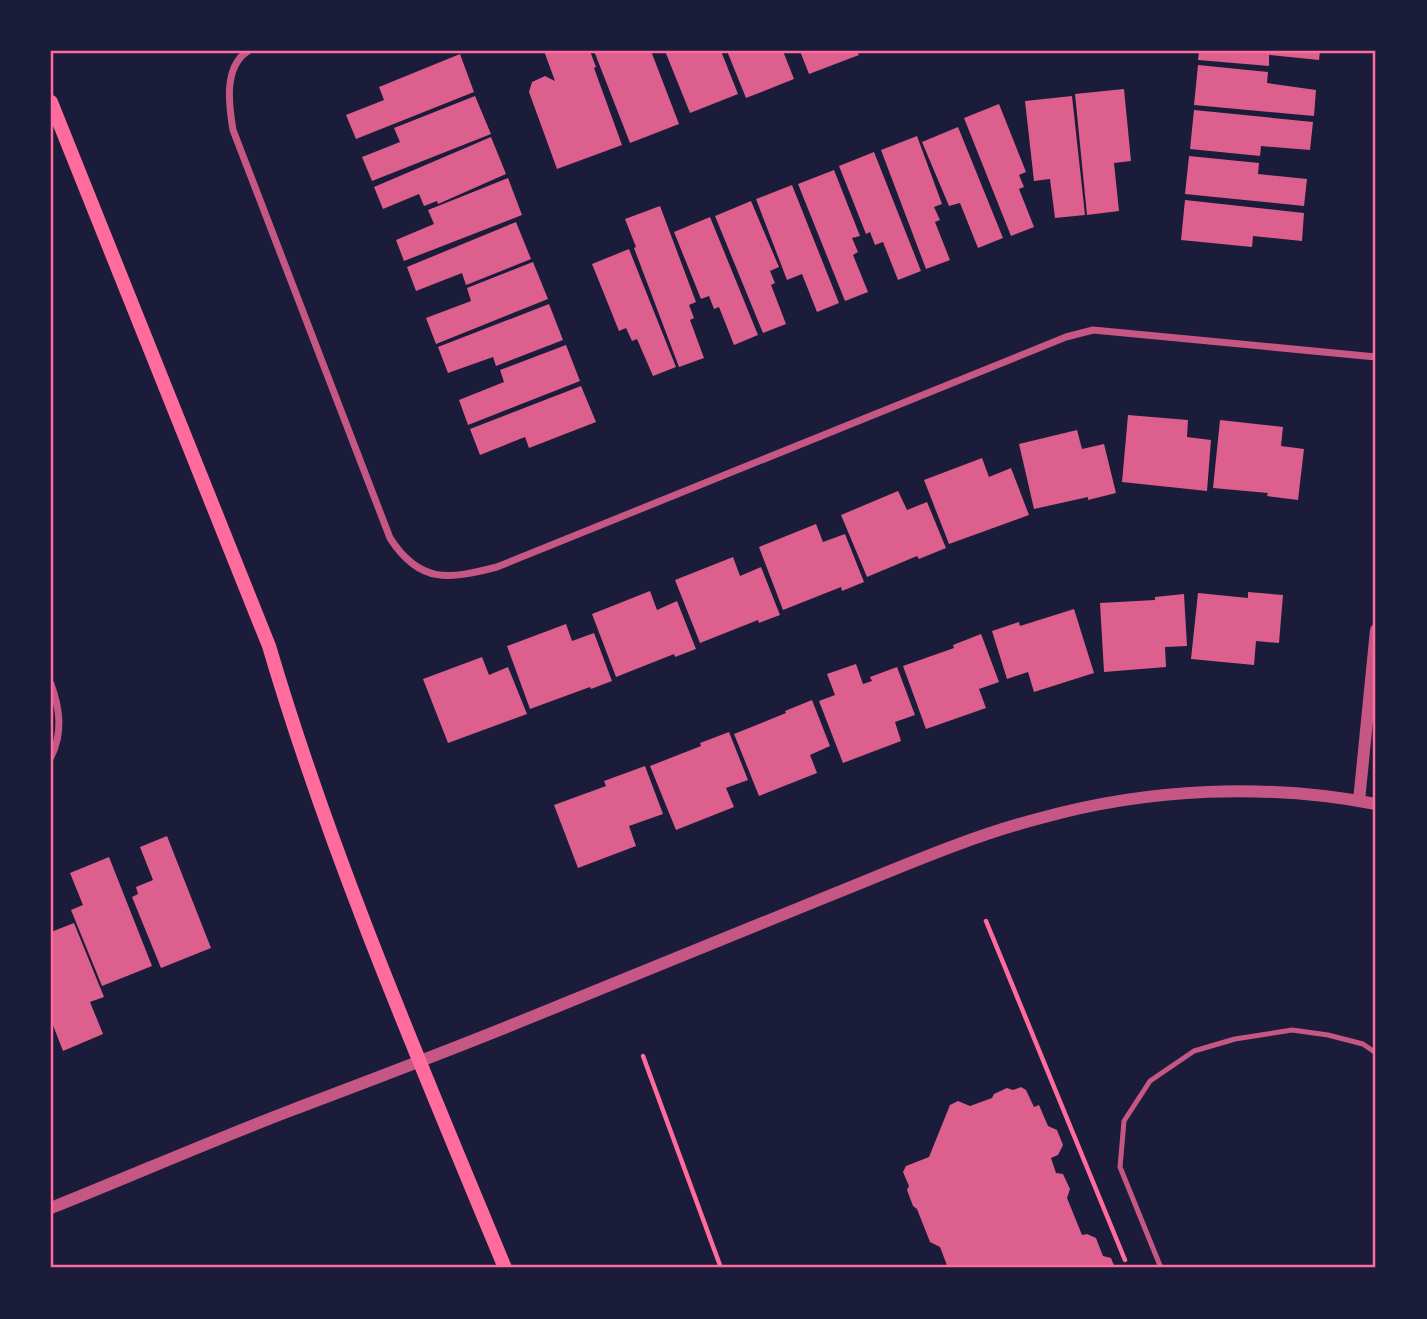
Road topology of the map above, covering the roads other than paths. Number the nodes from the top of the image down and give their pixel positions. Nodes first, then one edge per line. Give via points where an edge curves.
1 (248, 51) edge
2 (51, 102) edge
3 (1376, 357) edge
4 (1376, 630) edge
5 (51, 684) edge
6 (51, 757) edge
7 (1359, 801) junction
8 (1376, 804) edge
9 (1376, 1053) edge
10 (420, 1061) junction
11 (51, 1208) edge
12 (505, 1268) edge
13 (1161, 1268) edge

1 - 3 street via 231,76 233,130 390,538 411,564 436,575 459,577 497,567 1093,330
2 - 10 main road via 269,646 327,823
4 - 7 street
5 - 6 street via 59,718
7 - 8 street
7 - 10 street via 1269,791 1192,793 1040,818 873,878
9 - 13 lane via 1363,1044 1292,1030 1194,1051 1150,1081 1124,1121 1121,1167
10 - 11 street
10 - 12 main road

